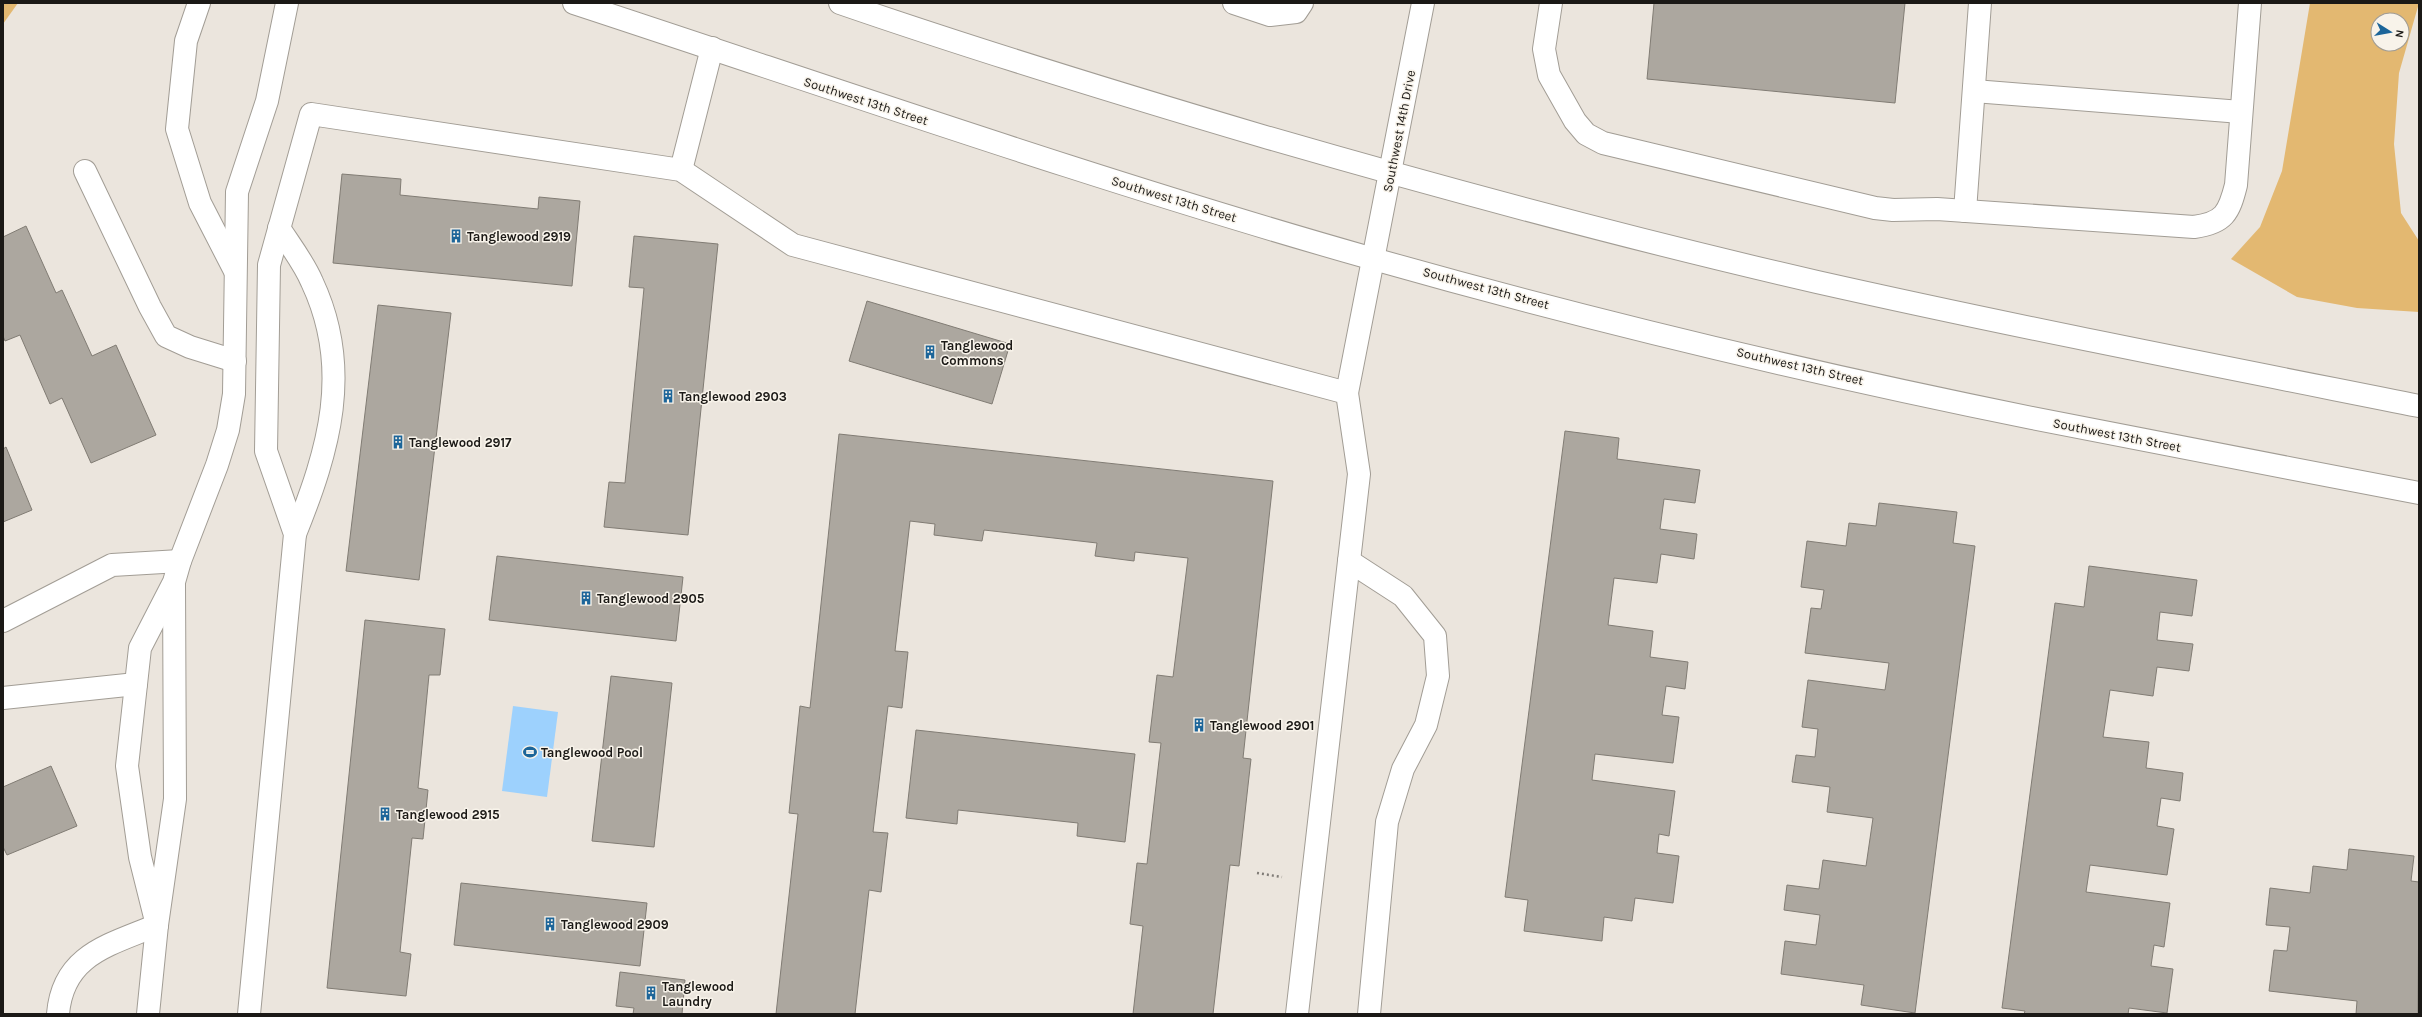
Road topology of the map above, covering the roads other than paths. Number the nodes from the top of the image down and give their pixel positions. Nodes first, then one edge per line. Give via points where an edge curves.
1 (199, 3) edge
2 (287, 3) edge
3 (574, 3) edge
4 (840, 3) edge
5 (1234, 3) edge
6 (1302, 3) edge
7 (1423, 3) edge
8 (1551, 3) edge
9 (1980, 3) edge
10 (2250, 3) edge
11 (712, 48) junction
12 (1974, 91) junction
13 (2241, 112) junction
14 (681, 170) junction
15 (85, 171) dead end
16 (1391, 174) junction
17 (1965, 211) junction
18 (279, 228) junction
19 (1372, 258) junction
20 (236, 273) junction
21 (235, 361) junction
22 (1347, 393) junction
23 (2419, 406) edge
24 (2419, 493) edge
25 (295, 534) junction
26 (1349, 561) junction
27 (180, 562) junction
28 (174, 582) junction
29 (3, 621) edge
30 (136, 684) junction
31 (3, 698) edge
32 (157, 925) junction
33 (58, 1014) edge
34 (148, 1014) edge
35 (249, 1014) edge
36 (1297, 1014) edge
37 (1369, 1014) edge

1 - 20 main road via 186,41 176,129 200,203
2 - 20 main road via 267,101 237,192
3 - 11 main road, Southwest 13th Street
4 - 16 main road via 1143,101
5 - 6 main road via 1270,15 1296,12
7 - 16 main road, Southwest 14th Drive
8 - 17 main road via 1544,49 1549,74 1575,121 1586,134 1603,143 1875,208
9 - 12 main road
10 - 13 main road
11 - 14 main road
11 - 19 main road, Southwest 13th Street via 1119,183
12 - 13 main road
12 - 17 main road
13 - 17 main road via 2236,185 2224,217 2211,225 2194,227
14 - 18 main road via 311,114
14 - 22 main road via 793,245
15 - 21 main road via 166,336 190,347
16 - 19 main road, Southwest 14th Drive
16 - 23 main road via 1592,227 1814,281 2054,333
18 - 25 main road via 269,265 266,451
18 - 25 main road via 312,281 324,310 334,374 334,403 324,454 315,485
19 - 22 main road, Southwest 14th Drive via 1367,297
19 - 24 main road, Southwest 13th Street via 1795,366 2030,418
20 - 21 main road
21 - 27 main road via 234,394 228,430
22 - 26 main road via 1359,474
25 - 35 main road
26 - 36 main road
26 - 37 main road via 1403,596 1435,636 1438,676 1426,725 1403,769 1388,822
27 - 28 main road
27 - 29 main road via 112,565
28 - 30 main road via 140,648
28 - 32 main road via 175,799
30 - 31 main road
30 - 32 main road via 127,766 140,857
32 - 33 main road via 93,952 73,969 59,997
32 - 34 main road

